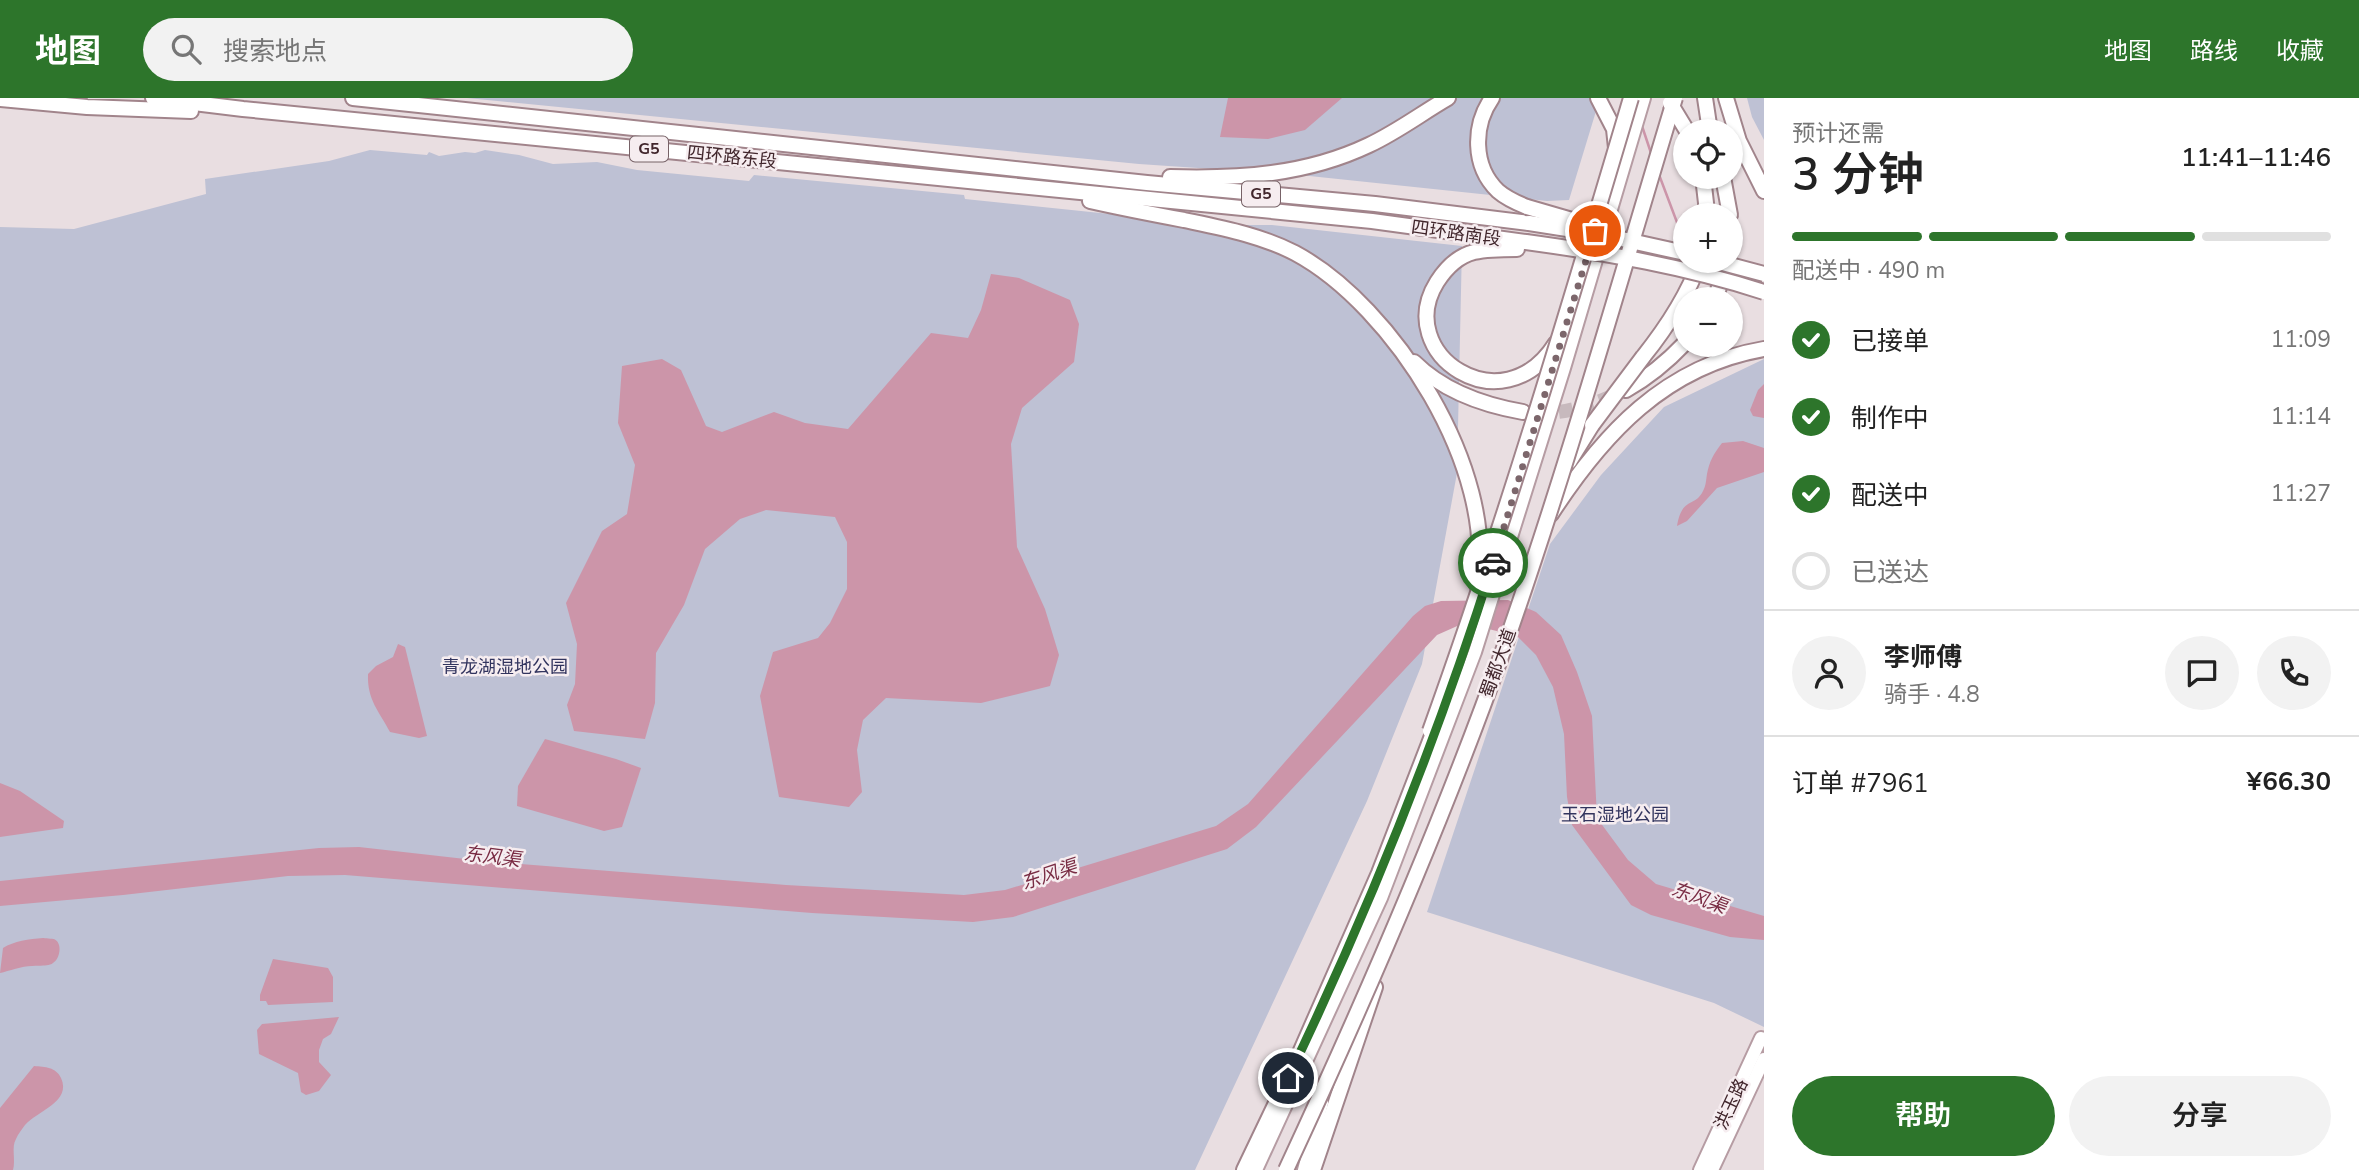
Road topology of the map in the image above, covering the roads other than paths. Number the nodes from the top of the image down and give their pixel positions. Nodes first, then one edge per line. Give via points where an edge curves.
1 (153, 98) edge
2 (353, 98) edge
3 (1448, 98) edge
4 (1492, 98) edge
5 (1598, 98) edge
6 (1634, 98) edge
7 (1644, 98) edge
8 (1667, 98) edge
9 (1675, 98) edge
10 (1705, 98) edge
11 (1726, 98) edge
12 (0, 99) edge
13 (315, 116) junction
14 (1680, 119) edge
15 (1708, 119) edge
16 (1617, 158) junction
17 (1148, 180) junction
18 (1764, 191) edge
19 (1144, 205) junction
20 (1651, 244) junction
21 (1522, 246) junction
22 (1673, 250) edge
23 (1743, 268) edge
24 (1696, 273) edge
25 (1764, 274) edge
26 (1764, 292) edge
27 (1565, 330) junction
28 (1398, 347) junction
29 (1758, 350) edge
30 (1673, 356) edge
31 (1626, 390) tunnel mouth
32 (1523, 412) tunnel mouth
33 (1550, 515) junction
34 (1492, 565) junction
35 (1526, 577) junction
36 (1470, 650) junction
37 (1497, 659) junction
38 (1761, 1038) dead end
39 (1764, 1059) edge
40 (1241, 1170) edge
41 (1256, 1170) edge
42 (1286, 1170) edge
43 (1304, 1170) edge
44 (1313, 1170) edge
45 (1700, 1170) edge
46 (1712, 1170) edge

1 - 13 highway, 四环路东段 / G5
2 - 17 highway, 四环路东段 / G5
3 - 17 highway via 1370,145 1291,172
4 - 20 highway, bridge via 1483,114 1478,146 1481,164 1496,190 1527,207
5 - 16 highway via 1614,128
6 - 16 highway
6 - 40 highway, bridge via 1435,718 1361,903
7 - 34 main road
8 - 14 highway, bridge
8 - 35 main road
9 - 42 highway, 蜀都大道, bridge via 1570,447 1502,652 1431,842 1355,1023
10 - 15 highway
11 - 18 highway via 1739,141
12 - 13 highway
13 - 19 highway, 四环路东段 / G5 via 1024,187
16 - 27 highway
17 - 20 highway, 四环路南段 / G5, bridge via 1529,223
19 - 21 highway, 四环路南段 / G5 via 1372,221
19 - 28 highway via 1257,237 1295,253 1353,295
20 - 22 highway, 四环路南段 / G5, bridge
21 - 26 highway, 四环路南段 / G5, bridge via 1597,252
21 - 27 highway via 1474,252 1458,258 1443,274 1432,290 1428,309 1433,344 1445,360 1471,378 1508,381 1539,365
23 - 25 highway, bridge
24 - 33 highway, bridge via 1676,313 1574,451
27 - 34 highway
28 - 32 highway via 1435,379 1463,395
28 - 34 highway via 1452,434
29 - 33 highway via 1694,372 1633,412 1602,443
30 - 31 highway
33 - 35 highway
34 - 36 highway, bridge
34 - 36 main road
35 - 37 highway, bridge
36 - 40 highway via 1380,873 1299,1055
36 - 41 main road via 1381,898
37 - 43 main road via 1343,1038
37 - 44 highway via 1431,848 1379,976
38 - 45 main road, 洪玉路
39 - 46 main road, 洪玉路

